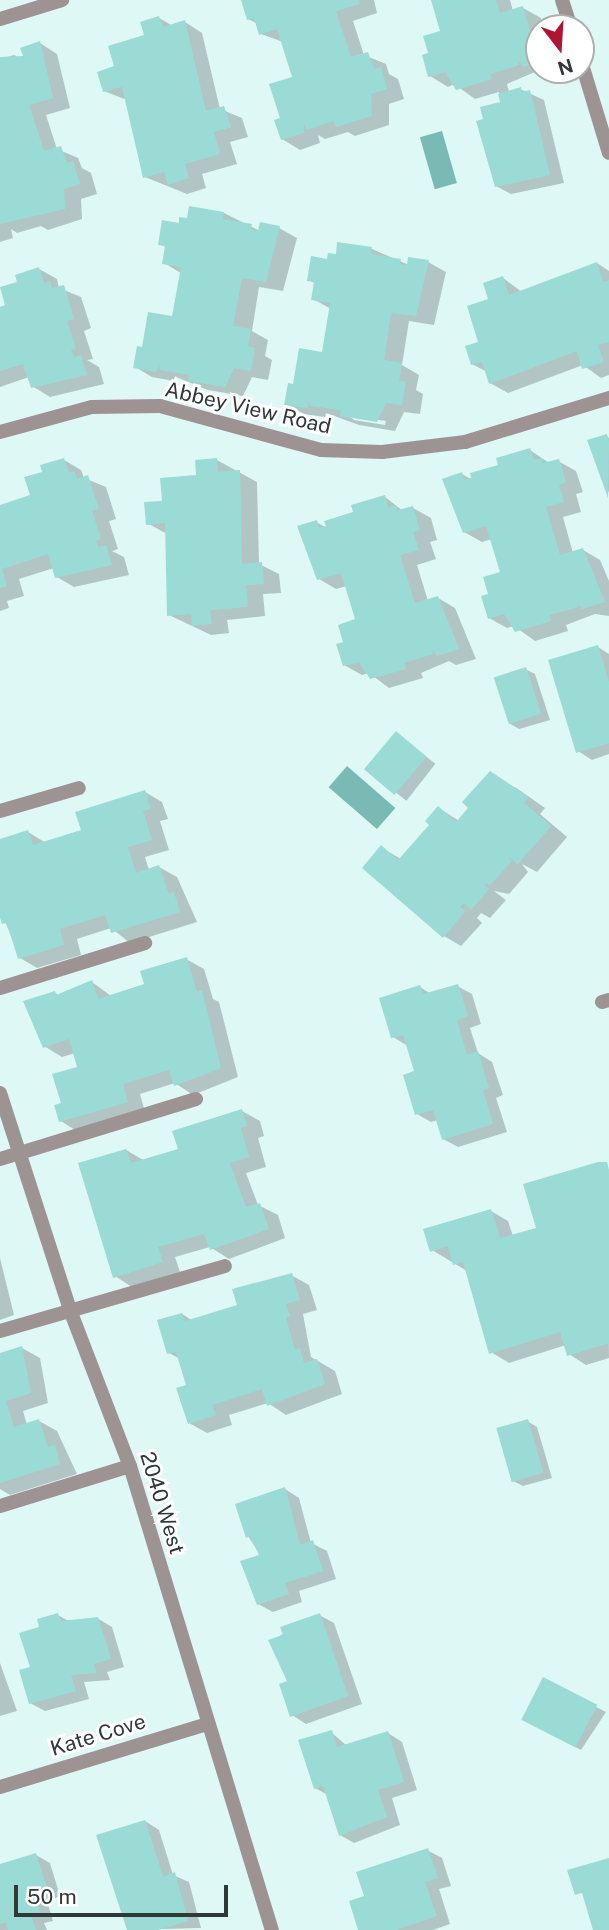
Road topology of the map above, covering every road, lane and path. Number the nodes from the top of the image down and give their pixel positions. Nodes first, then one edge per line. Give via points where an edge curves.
1 (62, 0) edge
2 (0, 19) edge
3 (588, 84) edge
4 (609, 153) edge
5 (609, 398) edge
6 (0, 432) edge
7 (79, 788) dead end
8 (0, 811) edge
9 (145, 943) dead end
10 (0, 988) edge
11 (0, 1093) edge
12 (197, 1099) dead end
13 (19, 1155) junction
14 (0, 1159) edge
15 (225, 1266) dead end
16 (70, 1310) junction
17 (0, 1331) edge
18 (130, 1466) junction
19 (0, 1506) edge
20 (208, 1724) junction
21 (0, 1787) edge
22 (272, 1930) edge

1 - 2 street
3 - 4 street
5 - 6 street, Abbey View Road via 465,442 382,452 321,450 194,413 135,405 92,407
7 - 8 street
9 - 10 street
11 - 13 street, 2040 West
12 - 13 street
13 - 14 street
13 - 16 street, 2040 West
15 - 16 street
16 - 17 street
16 - 18 street, 2040 West
18 - 19 street
18 - 20 street, 2040 West
20 - 21 street, Kate Cove
20 - 22 street, 2040 West

